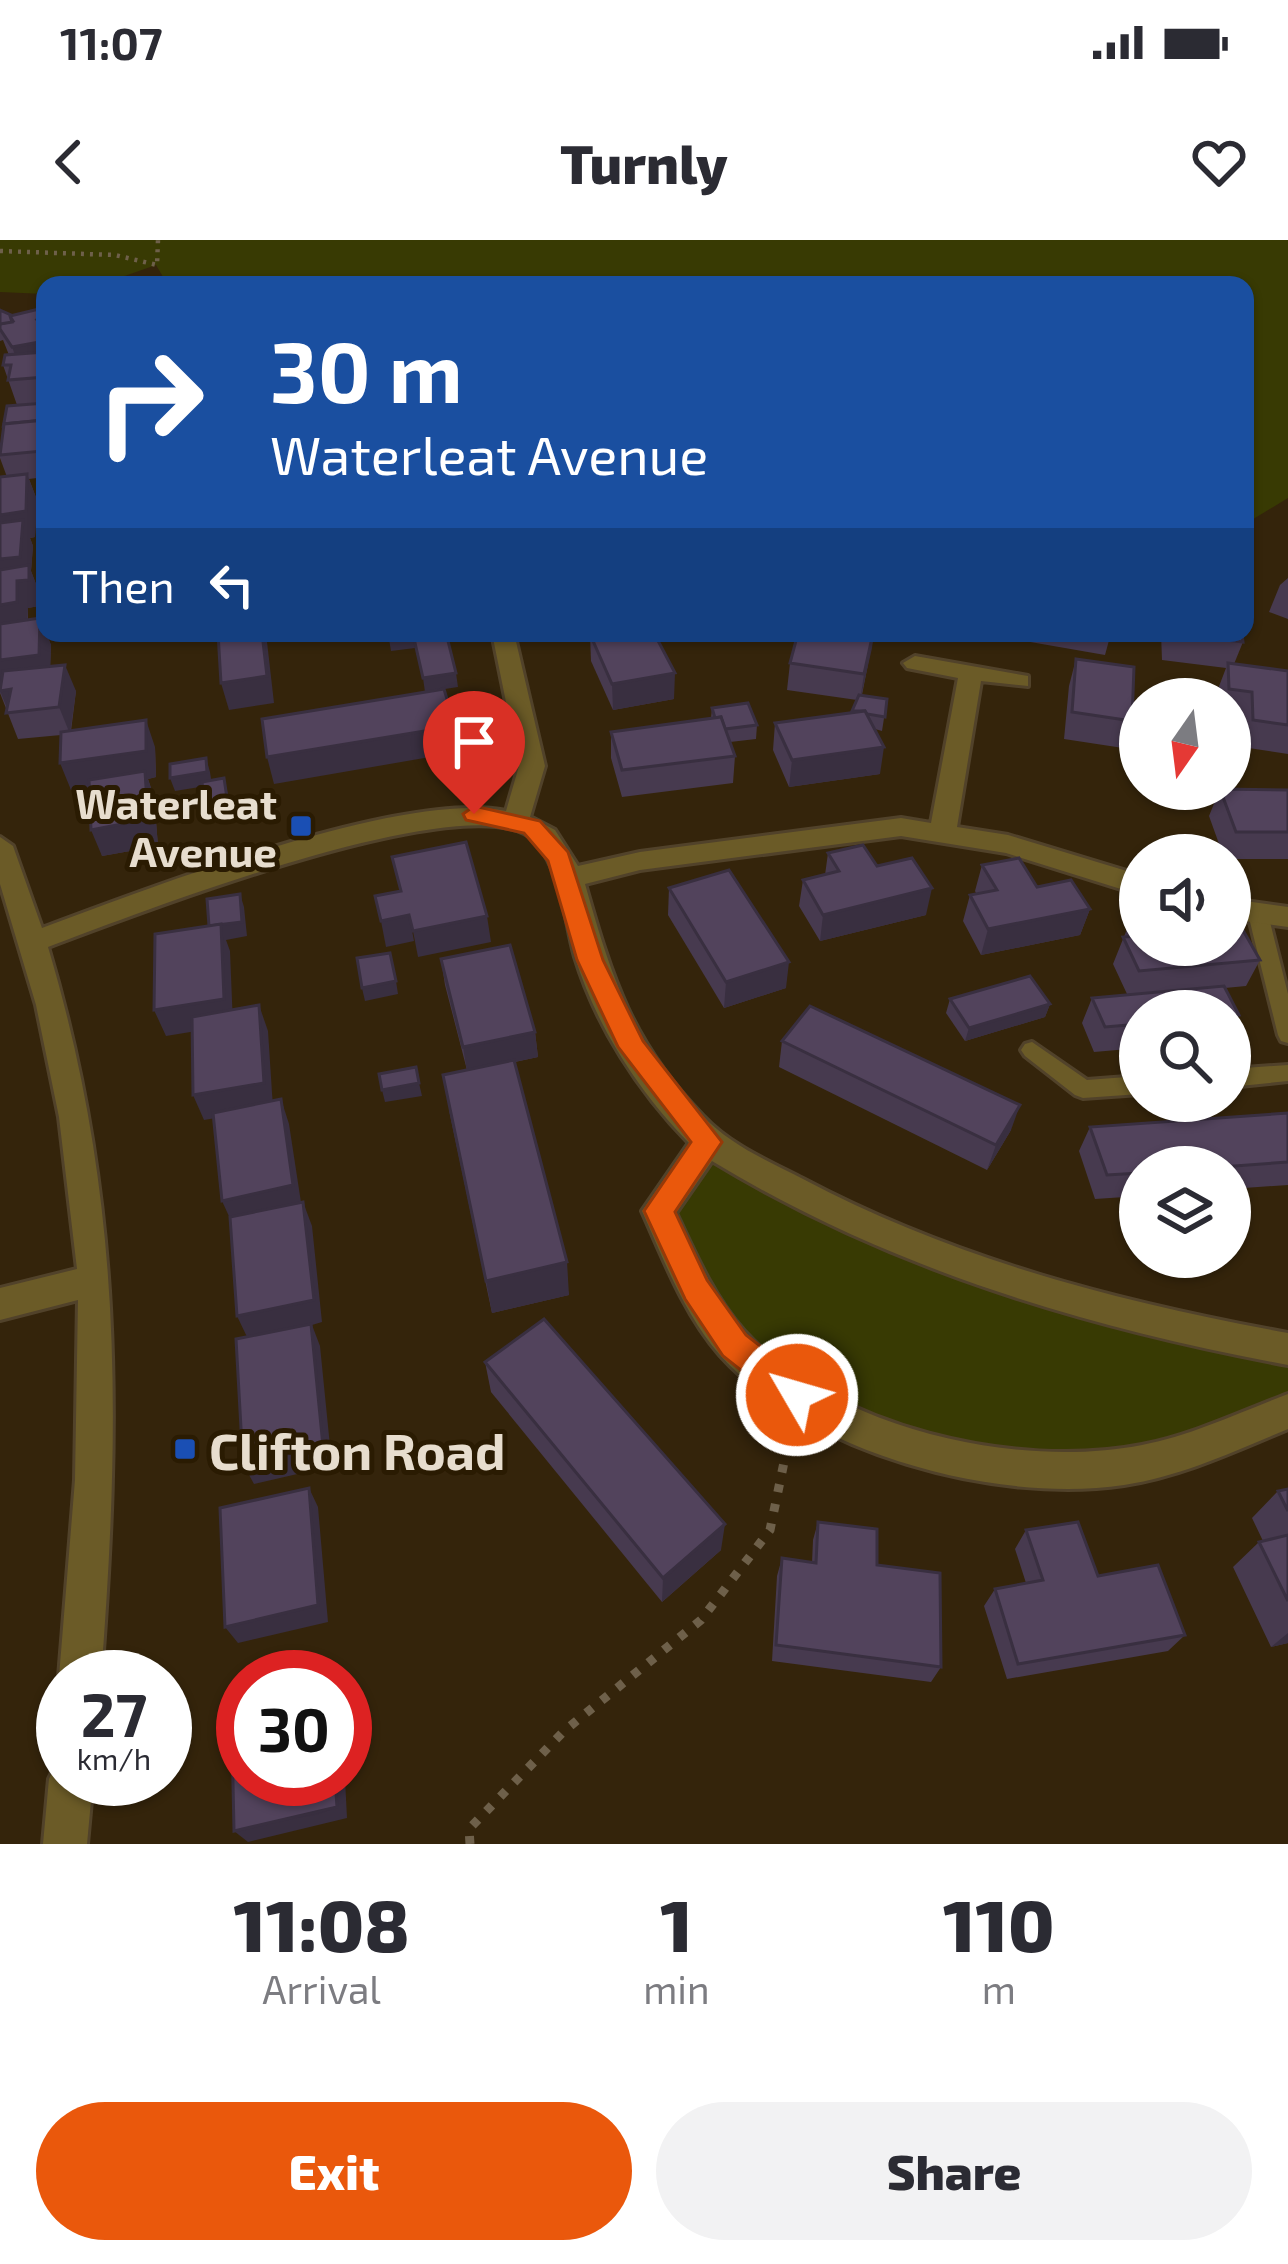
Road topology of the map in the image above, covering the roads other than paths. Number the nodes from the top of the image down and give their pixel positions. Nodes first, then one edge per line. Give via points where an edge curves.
1 (505, 642) edge
2 (915, 663) dead end
3 (970, 673) junction
4 (1020, 681) dead end
5 (517, 820) junction
6 (943, 831) junction
7 (0, 846) edge
8 (569, 878) junction
9 (1119, 878) edge
10 (1251, 913) edge
11 (1288, 916) edge
12 (1251, 932) edge
13 (35, 941) junction
14 (1288, 1035) edge
15 (1032, 1049) dead end
16 (1288, 1073) edge
17 (1251, 1076) edge
18 (1119, 1086) edge
19 (708, 1142) junction
20 (95, 1280) junction
21 (0, 1304) edge
22 (1288, 1349) edge
23 (1288, 1412) edge
24 (82, 1650) edge
25 (69, 1806) edge
26 (65, 1844) edge

1 - 5 street via 532,766
2 - 3 street
3 - 4 street
3 - 6 street
5 - 8 street via 541,832
5 - 13 street via 429,820 188,884
6 - 8 street via 901,827 782,839
6 - 9 street
7 - 13 street
8 - 19 street via 590,960 632,1047
10 - 11 street
12 - 14 lane
13 - 20 street
15 - 18 lane via 1083,1089
16 - 17 lane
19 - 22 street via 835,1215 950,1264 1161,1328
19 - 23 street via 659,1211 696,1289 735,1346 797,1395 884,1440 980,1460 1099,1469 1180,1454
20 - 21 street
20 - 24 street via 95,1510
25 - 26 street

